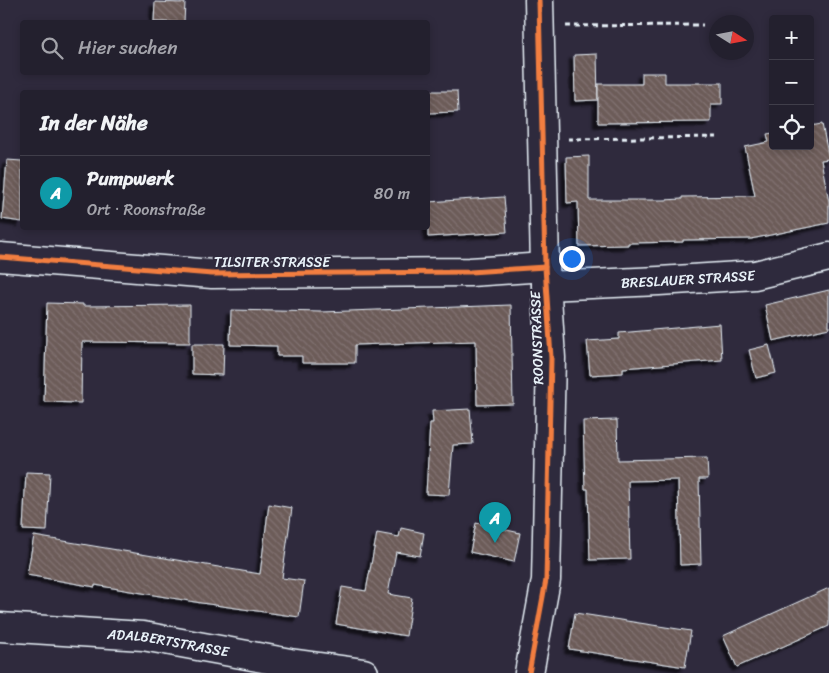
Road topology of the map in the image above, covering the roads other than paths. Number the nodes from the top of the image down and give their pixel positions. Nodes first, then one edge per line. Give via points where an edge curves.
1 (540, 13) edge
2 (0, 257) edge
3 (829, 257) edge
4 (546, 276) junction
5 (0, 627) edge
6 (292, 668) edge
7 (364, 673) edge
8 (529, 673) edge

1 - 4 street, ROONSTRASSE
2 - 4 street, TILSITER STRASSE via 212,274 470,272
3 - 4 street, BRESLAUER STRASSE via 755,276 659,281
4 - 8 street, ROONSTRASSE via 551,358 546,580
5 - 6 street, ADALBERTSTRASSE via 142,636
6 - 7 street, ADALBERTSTRASSE

